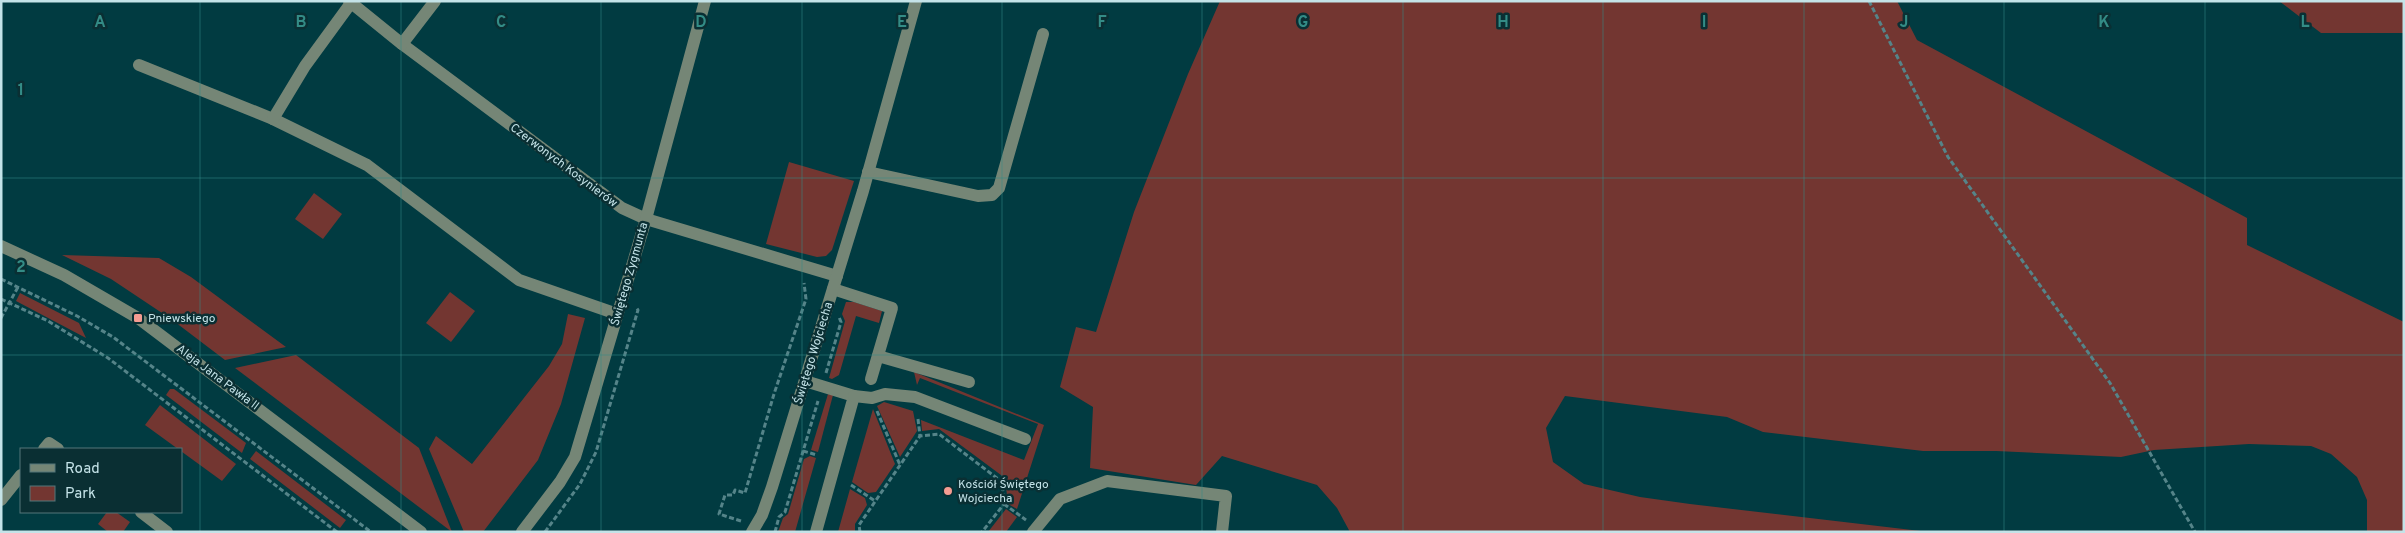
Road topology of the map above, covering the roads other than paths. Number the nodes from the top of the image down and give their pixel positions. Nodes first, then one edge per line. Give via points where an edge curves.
1 (436, 1) edge
2 (705, 1) edge
3 (916, 1) edge
4 (350, 2) edge
5 (1043, 34) dead end
6 (402, 44) junction
7 (139, 65) dead end
8 (273, 119) junction
9 (868, 172) junction
10 (646, 219) junction
11 (1, 246) edge
12 (837, 276) junction
13 (833, 289) junction
14 (617, 314) junction
15 (878, 356) junction
16 (872, 379) dead end
17 (805, 381) junction
18 (969, 382) dead end
19 (854, 396) junction
20 (1025, 439) dead end
21 (45, 448) edge
22 (56, 448) edge
23 (20, 476) edge
24 (1, 500) edge
25 (142, 513) edge
26 (754, 529) edge
27 (1035, 530) edge
28 (167, 532) edge
29 (421, 532) edge
30 (522, 532) edge
31 (816, 532) edge
32 (1222, 532) edge

1 - 6 street
2 - 10 street, Świętego Zygmunta
3 - 9 street, Świętego Wojciecha
4 - 6 street, Czerwonych Kosynierów
4 - 8 street, Czerwonych Kosynierów
5 - 9 street via 999,188 992,195 978,196
6 - 10 street, Czerwonych Kosynierów via 599,193
7 - 8 street
8 - 14 street via 367,166 519,280
9 - 12 street, Świętego Wojciecha
10 - 12 street, Czerwonych Kosynierów
10 - 14 street, Świętego Zygmunta
11 - 29 street, Aleja Jana Pawła II via 64,275 138,318
12 - 13 street, Świętego Wojciecha
13 - 15 street via 892,308
13 - 17 street, Świętego Wojciecha
14 - 30 street, Świętego Zygmunta via 576,457
15 - 16 street
15 - 18 street
17 - 19 street
17 - 26 street, Świętego Wojciecha via 772,487
19 - 20 street via 872,398 885,394 915,397
19 - 31 street
21 - 22 street via 49,443
23 - 24 street
25 - 28 street
27 - 32 street via 1060,499 1107,480 1226,496

